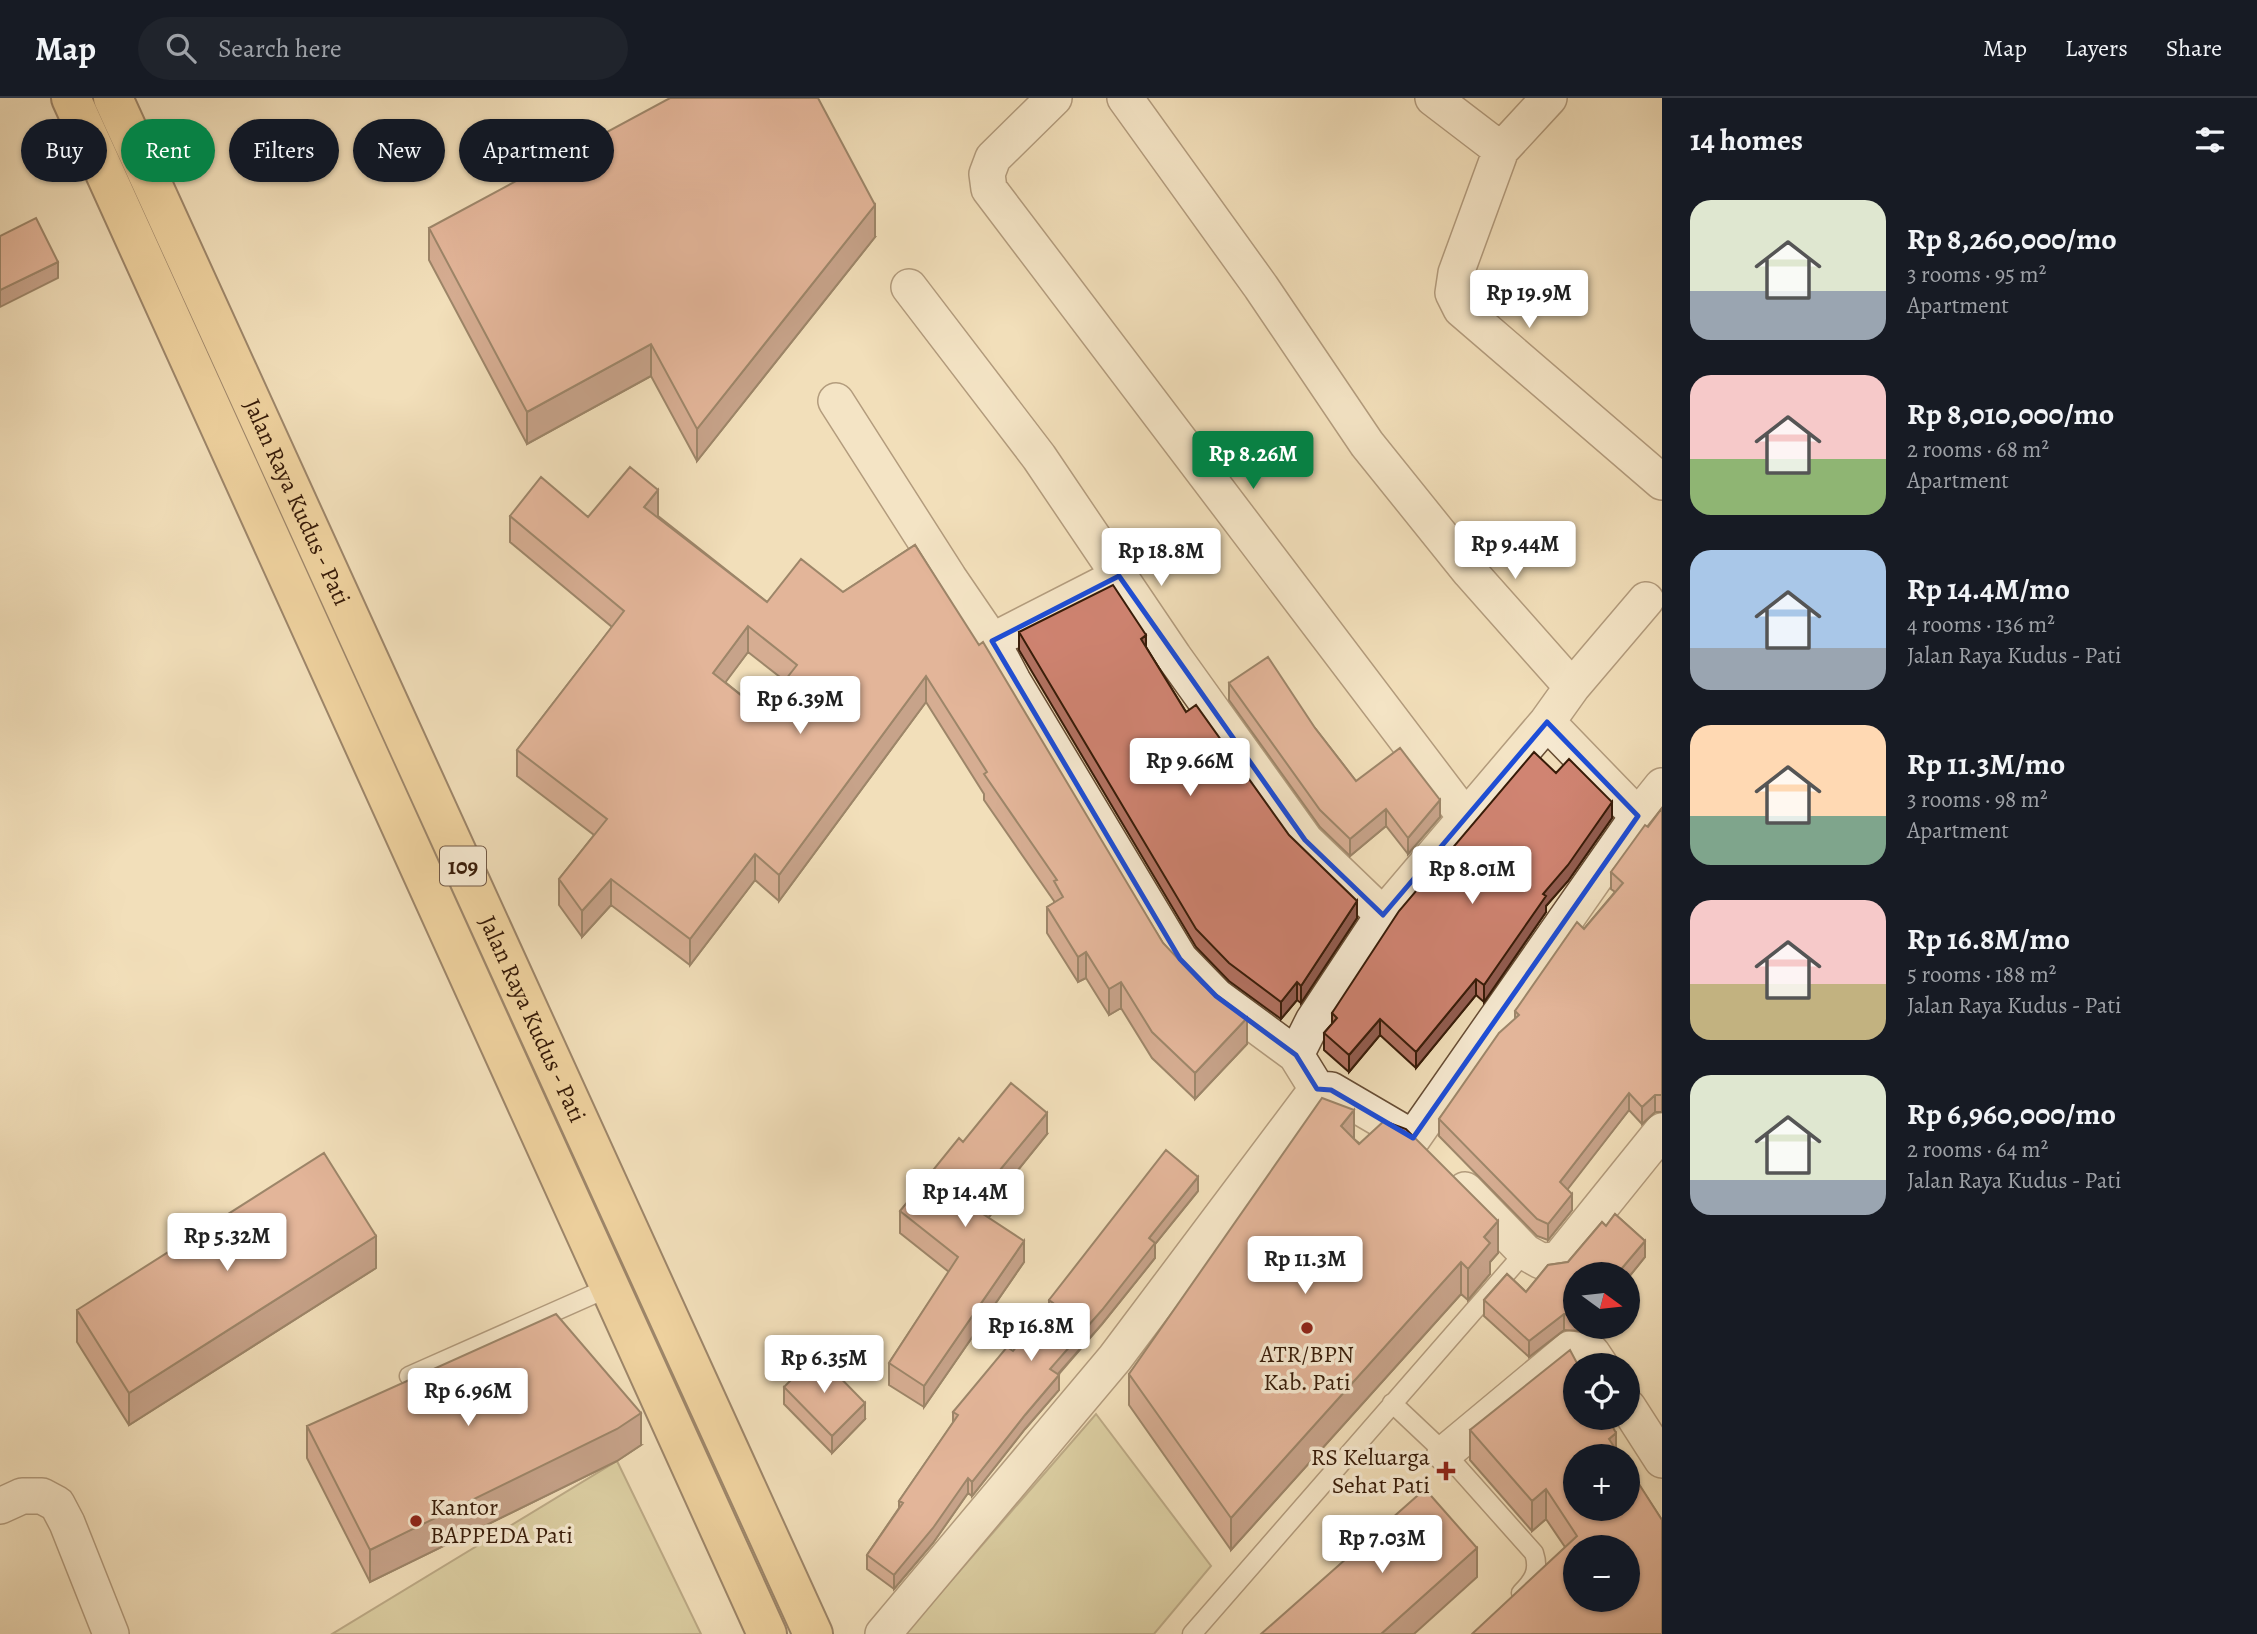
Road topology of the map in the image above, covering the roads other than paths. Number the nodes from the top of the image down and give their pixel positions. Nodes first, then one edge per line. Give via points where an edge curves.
1 (71, 98) edge
2 (113, 98) edge
3 (1054, 98) edge
4 (1125, 98) edge
5 (1433, 98) edge
6 (1549, 98) edge
7 (1501, 150) junction
8 (909, 287) dead end
9 (836, 401) dead end
10 (1662, 482) edge
11 (1119, 576) junction
12 (1646, 600) dead end
13 (992, 641) junction
14 (1572, 687) junction
15 (1547, 722) junction
16 (1662, 786) edge
17 (1638, 816) junction
18 (1466, 818) junction
19 (1383, 915) junction
20 (1296, 1055) junction
21 (1317, 1089) junction
22 (1662, 1131) edge
23 (1429, 1153) junction
24 (1525, 1252) junction
25 (610, 1287) junction
26 (1565, 1353) edge
27 (1592, 1353) edge
28 (1563, 1355) edge
29 (410, 1376) edge
30 (1392, 1403) junction
31 (1640, 1426) edge
32 (1445, 1453) junction
33 (1662, 1460) edge
34 (0, 1507) edge
35 (1505, 1608) edge
36 (111, 1634) edge
37 (767, 1634) edge
38 (813, 1634) edge
39 (883, 1634) edge
40 (1192, 1634) edge

1 - 25 main road, Jalan Raya Kudus - Pati / 109
2 - 38 main road, Jalan Raya Kudus - Pati / 109
3 - 18 street via 993,158 987,174 989,188
4 - 14 street via 1367,444 1469,572
5 - 7 street
6 - 7 street
7 - 10 street via 1457,273 1457,301
8 - 11 street via 1039,457
9 - 13 street
11 - 13 street
11 - 19 street via 1305,839
12 - 14 street
13 - 20 street via 1180,959 1216,996
14 - 15 street
15 - 17 street
15 - 18 street
16 - 17 street
17 - 23 street
18 - 19 street
19 - 20 street via 1313,1021
20 - 21 street
21 - 23 street via 1331,1090
21 - 39 street via 1115,1358
22 - 24 street via 1558,1261 1541,1261
23 - 24 street
24 - 30 lane
25 - 29 lane
25 - 37 main road, Jalan Raya Kudus - Pati / 109
26 - 27 street via 1570,1349
28 - 32 street
30 - 32 lane
30 - 40 lane
31 - 33 street
32 - 35 lane via 1534,1553 1537,1567 1531,1583
34 - 36 street via 22,1496 42,1496 57,1504

